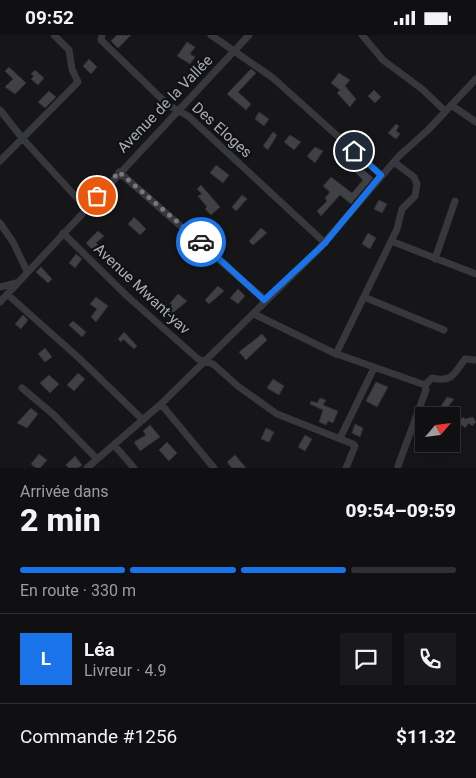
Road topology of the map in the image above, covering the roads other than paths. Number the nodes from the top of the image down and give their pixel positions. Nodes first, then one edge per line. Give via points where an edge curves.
1 (54, 35) edge
2 (211, 35) edge
3 (248, 35) edge
4 (362, 35) edge
5 (102, 37) edge
6 (235, 51) junction
7 (476, 79) edge
8 (452, 105) junction
9 (0, 110) edge
10 (178, 110) junction
11 (445, 111) junction
12 (476, 122) edge
13 (23, 139) junction
14 (0, 161) edge
15 (394, 162) junction
16 (119, 172) junction
17 (381, 175) junction
18 (455, 201) dead end
19 (86, 208) junction
20 (0, 223) edge
21 (63, 233) junction
22 (391, 241) junction
23 (325, 243) junction
24 (435, 259) junction
25 (27, 271) junction
26 (476, 274) edge
27 (16, 283) junction
28 (0, 287) edge
29 (7, 294) junction
30 (364, 297) junction
31 (264, 300) junction
32 (0, 302) edge
33 (254, 314) junction
34 (444, 329) dead end
35 (336, 354) junction
36 (476, 360) edge
37 (204, 361) junction
38 (374, 368) junction
39 (425, 385) junction
40 (22, 388) dead end
41 (161, 404) junction
42 (143, 420) junction
43 (340, 439) junction
44 (114, 445) junction
45 (97, 459) junction
46 (398, 466) dead end
47 (87, 468) edge
48 (134, 468) edge
49 (214, 468) edge
50 (346, 468) edge

1 - 13 street via 68,50 78,81
2 - 6 street
3 - 6 street, Avenue de la Vallée
4 - 11 street via 383,60
5 - 10 street, Des Eloges via 168,105
6 - 10 street, Avenue de la Vallée
6 - 17 street via 273,78
7 - 8 street
8 - 11 street
8 - 12 street
9 - 13 street
10 - 16 street, Avenue de la Vallée
10 - 23 street, Des Eloges
11 - 15 street
13 - 14 street
13 - 19 street
15 - 17 street
15 - 22 street via 414,177 417,184 415,196 402,209
16 - 19 street, Avenue de la Vallée
16 - 31 street
17 - 23 street
18 - 24 street
19 - 21 street, Avenue de la Vallée
20 - 25 street
21 - 25 street, Avenue de la Vallée
21 - 37 street, Avenue Mwant-yav via 183,346
22 - 24 street
22 - 30 street
23 - 31 street
24 - 26 street
25 - 27 street, Avenue de la Vallée
27 - 28 street
27 - 29 street, Avenue de la Vallée
29 - 32 street, Avenue de la Vallée
29 - 42 street
30 - 34 street
30 - 35 street
31 - 33 street
33 - 35 street
33 - 37 street
35 - 38 street
36 - 39 street via 465,359 451,378 440,381 432,378
37 - 41 street
37 - 43 street, Avenue Mwant-yav via 213,364 277,413
38 - 39 street
38 - 43 street
39 - 46 street via 426,390
40 - 45 street
41 - 42 street
41 - 49 street
42 - 44 street
43 - 50 street via 355,446
44 - 45 street
44 - 48 street
45 - 47 street

